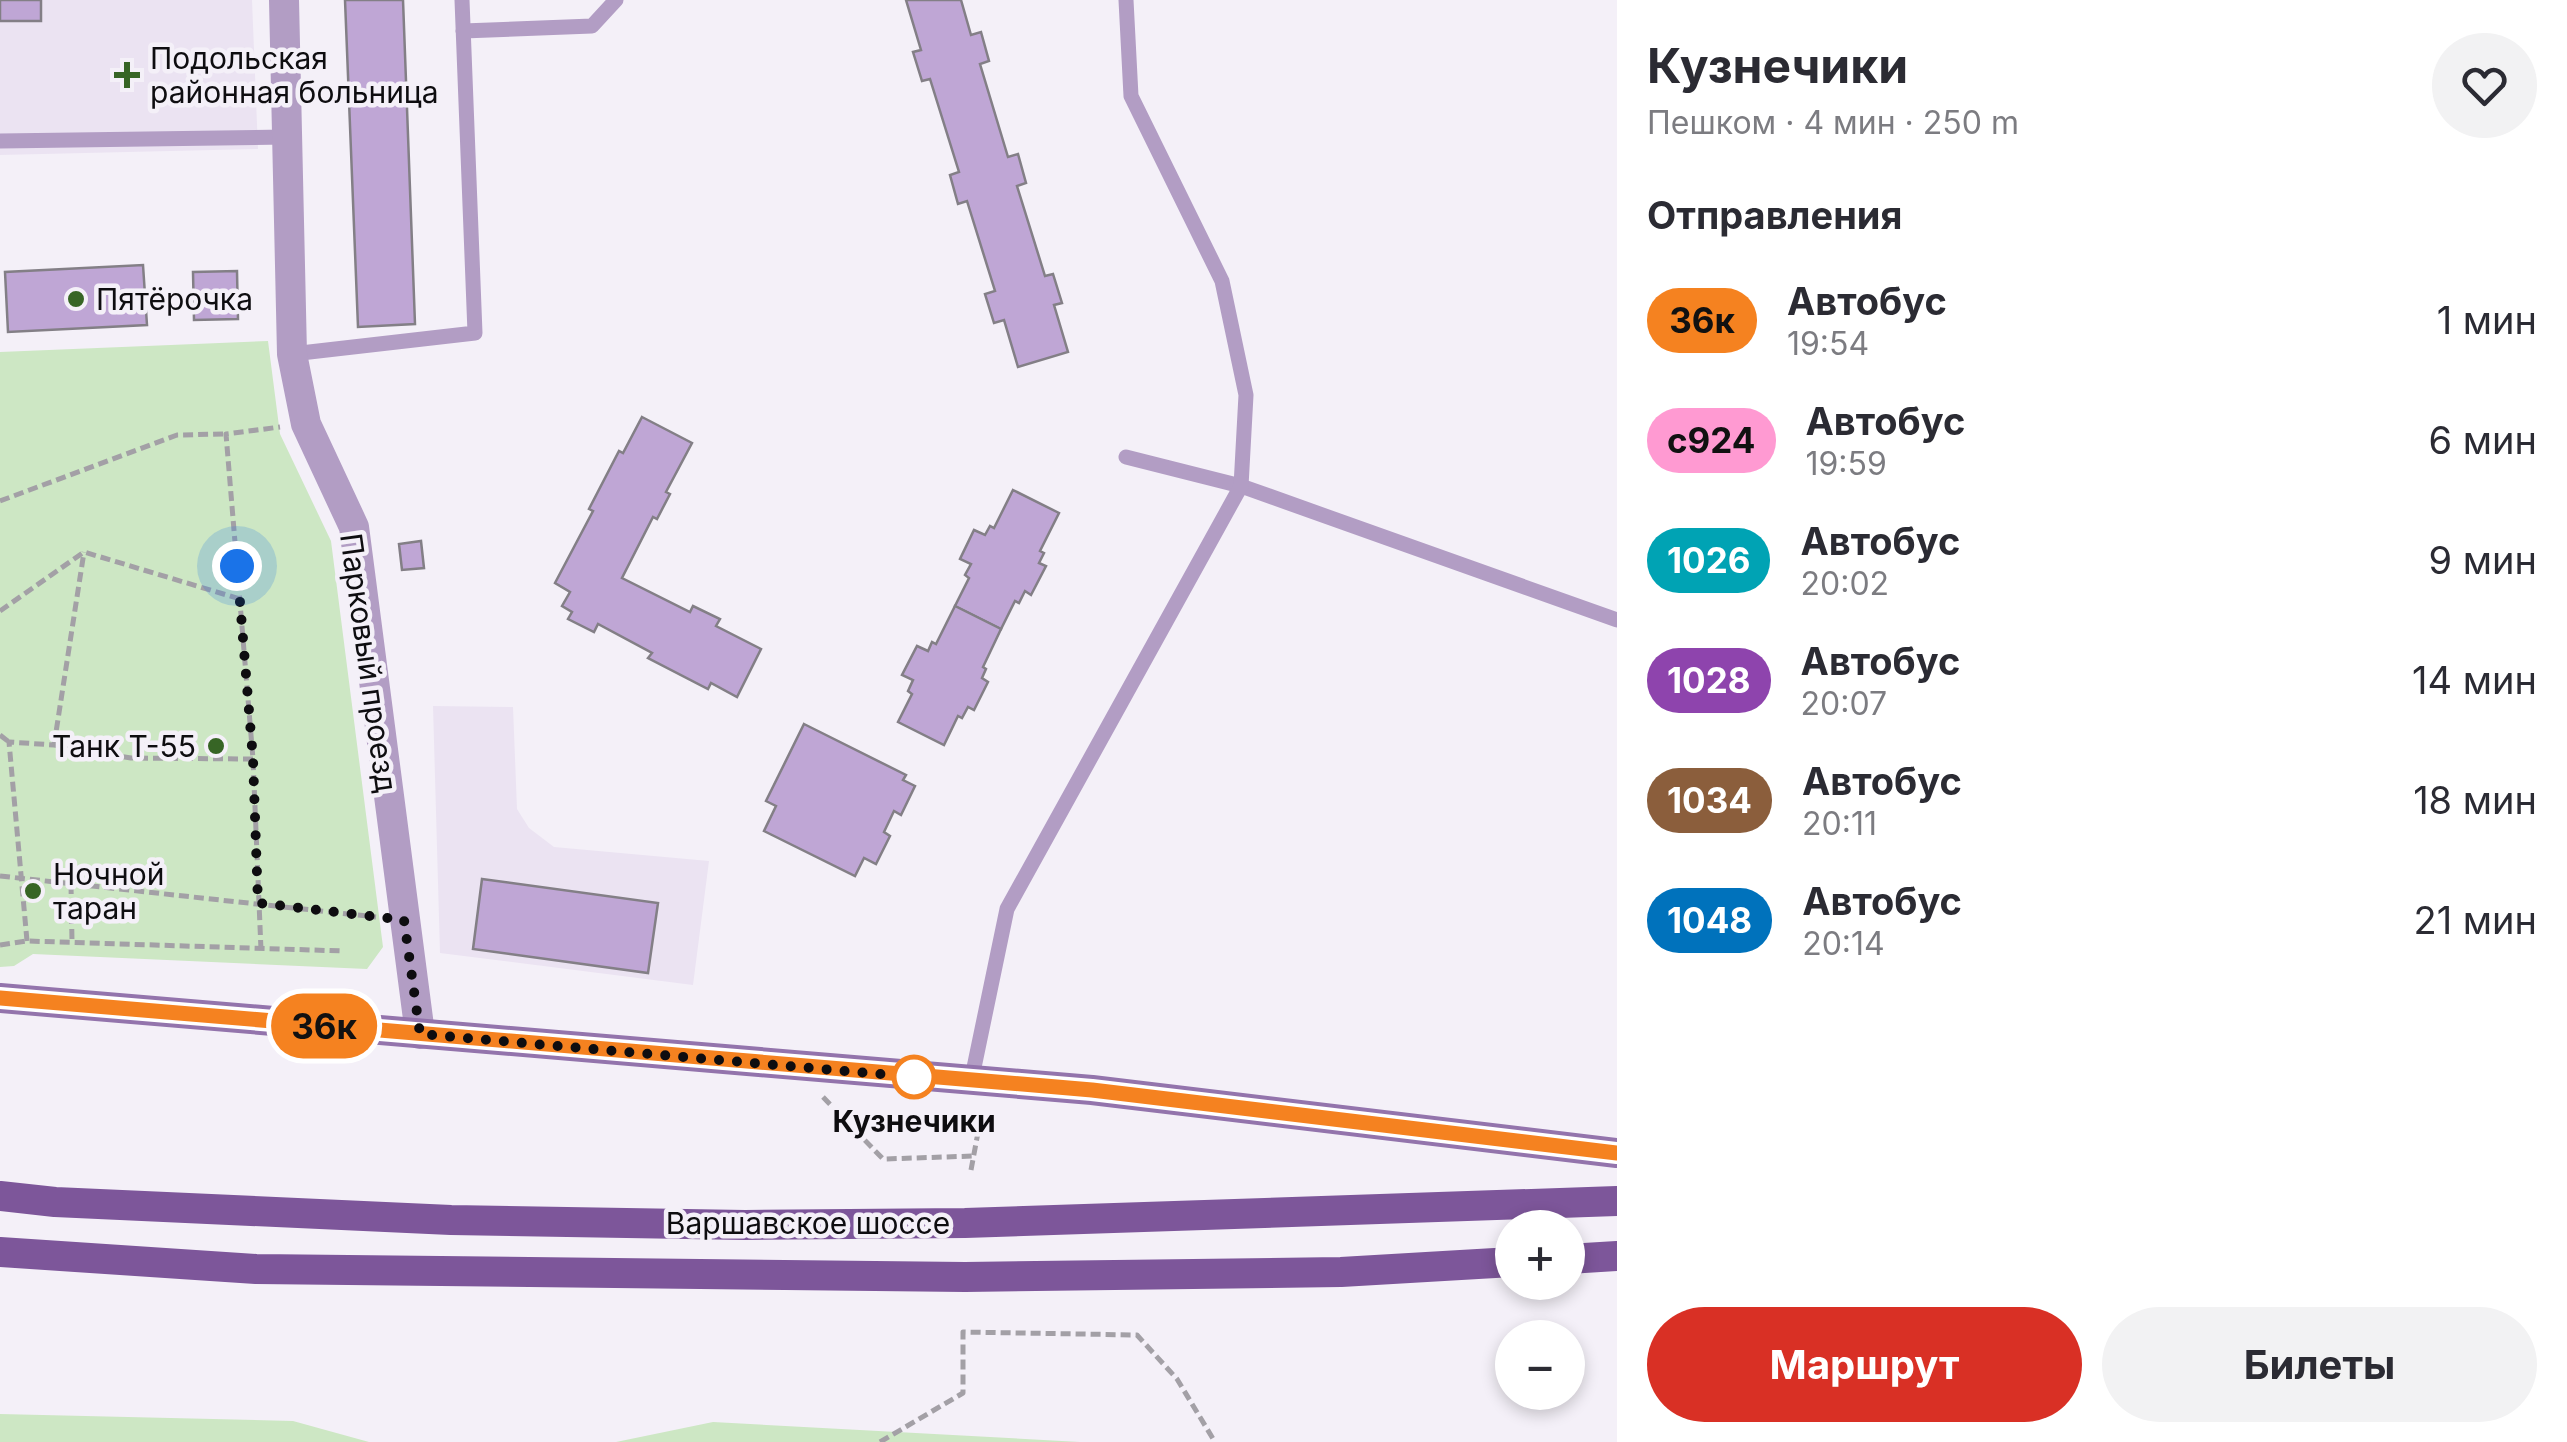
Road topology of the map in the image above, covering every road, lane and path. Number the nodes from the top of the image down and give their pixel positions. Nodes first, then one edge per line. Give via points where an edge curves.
1 (284, 0) edge
2 (462, 0) edge
3 (616, 0) edge
4 (1126, 0) edge
5 (463, 31) junction
6 (286, 137) junction
7 (0, 141) edge
8 (292, 354) junction
9 (306, 424) junction
10 (226, 434) junction
11 (1126, 457) dead end
12 (1242, 486) junction
13 (0, 502) edge
14 (84, 552) junction
15 (240, 598) junction
16 (0, 611) edge
17 (1617, 620) edge
18 (0, 735) edge
19 (8, 742) junction
20 (54, 745) junction
21 (253, 759) junction
22 (0, 876) edge
23 (22, 879) junction
24 (71, 884) junction
25 (258, 903) junction
26 (404, 920) junction
27 (27, 941) junction
28 (72, 942) junction
29 (0, 946) edge
30 (261, 950) junction
31 (344, 951) dead end
32 (0, 998) edge
33 (420, 1034) junction
34 (795, 1067) junction
35 (977, 1092) junction
36 (1617, 1153) edge
37 (974, 1156) junction
38 (971, 1170) dead end
39 (0, 1196) edge
40 (1617, 1201) edge
41 (0, 1252) edge
42 (1617, 1256) edge
43 (1585, 1258) edge
44 (1495, 1263) edge
45 (880, 1442) edge
46 (1215, 1442) edge

1 - 6 street, Парковый проезд
2 - 5 lane
3 - 5 lane via 592,26
4 - 12 lane via 1131,96 1222,281 1246,395
5 - 8 lane via 475,333
6 - 7 lane
6 - 8 street, Парковый проезд
8 - 9 street, Парковый проезд
9 - 10 path
9 - 26 street, Парковый проезд via 354,527
10 - 13 path via 178,435
10 - 15 path
11 - 12 lane
12 - 17 lane
12 - 35 lane via 1007,909
14 - 15 path
14 - 16 path
14 - 20 path
15 - 21 path
18 - 19 path
19 - 20 path
19 - 23 path
20 - 21 path via 131,758
21 - 25 path
22 - 23 path
23 - 24 path
23 - 27 path
24 - 25 path
24 - 28 path
25 - 26 path
25 - 30 path
26 - 33 street, Парковый проезд
27 - 28 path
27 - 29 path
28 - 30 path
30 - 31 path
32 - 33 main road
33 - 34 main road
34 - 35 main road
34 - 37 path via 883,1159
35 - 36 main road via 1092,1090
35 - 37 path
37 - 38 path
39 - 40 main road, Варшавское шоссе via 431,1219 745,1225
41 - 44 main road, Варшавское шоссе via 256,1269 965,1277
42 - 43 main road
45 - 46 path via 963,1393 963,1332 1136,1335 1177,1379

